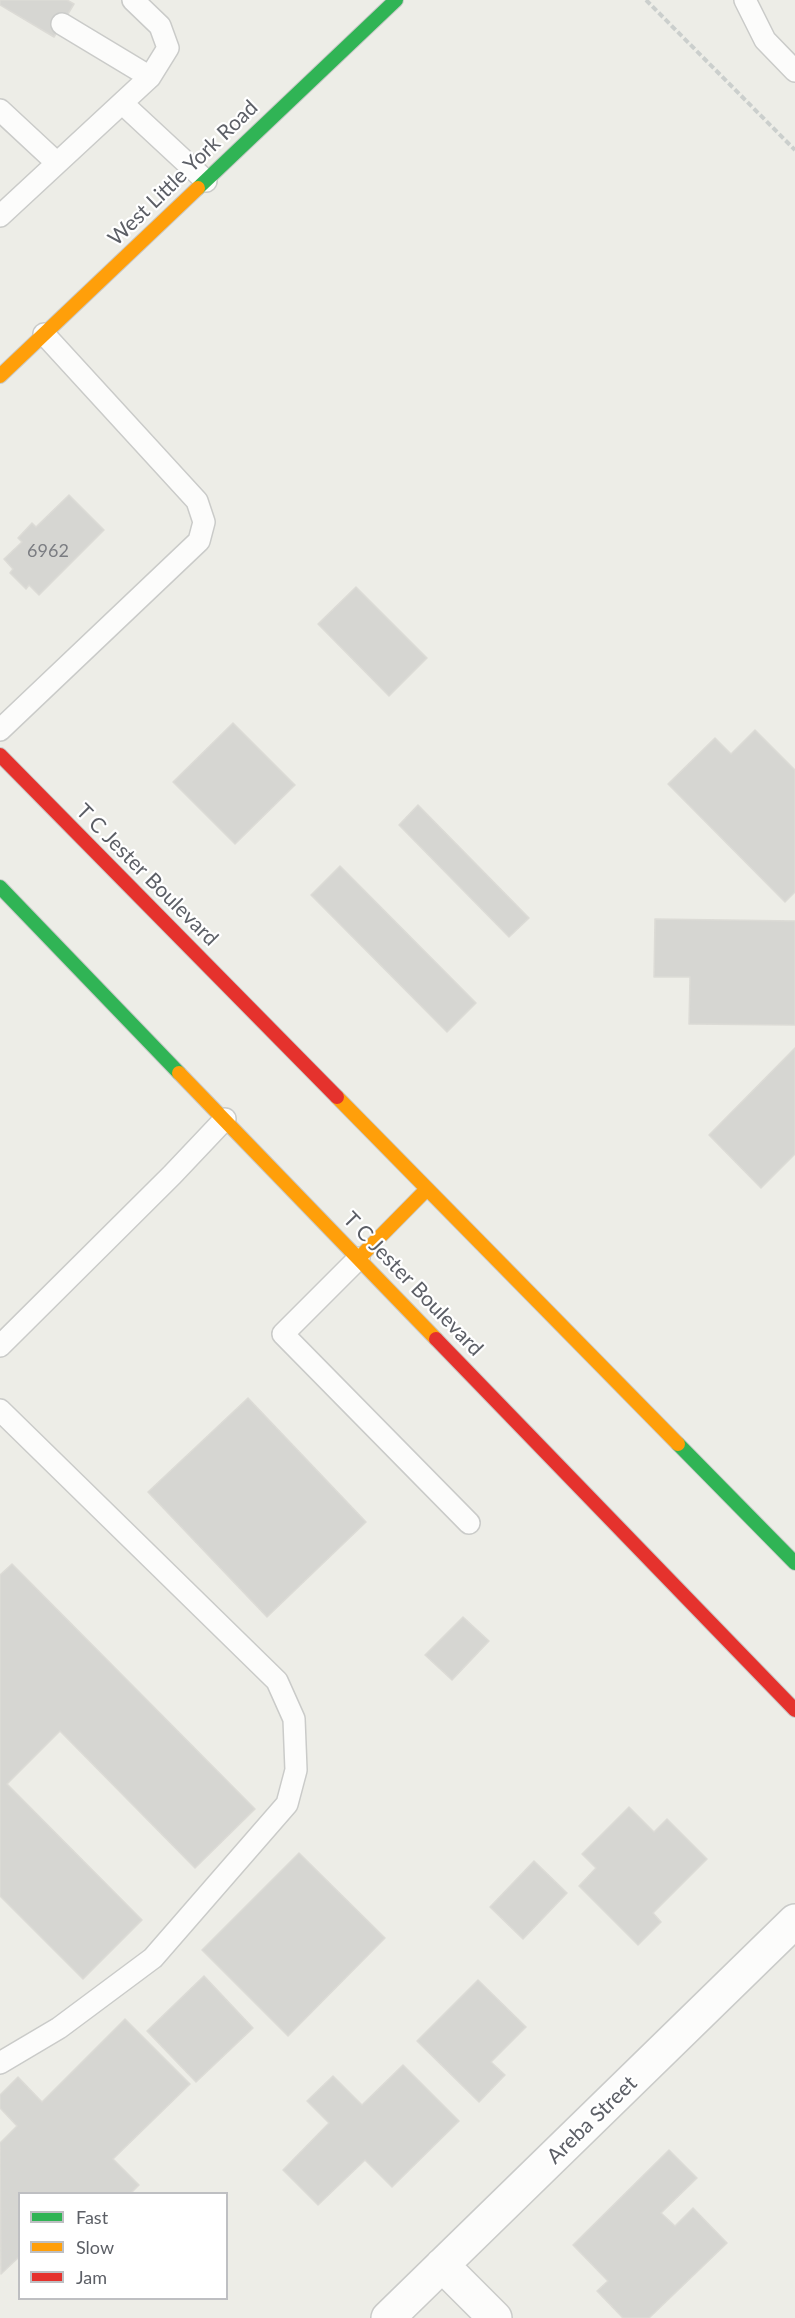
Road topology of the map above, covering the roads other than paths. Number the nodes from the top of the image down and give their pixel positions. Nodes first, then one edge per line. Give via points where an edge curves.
1 (134, 0) edge
2 (396, 0) edge
3 (745, 0) edge
4 (62, 24) dead end
5 (795, 71) edge
6 (150, 77) junction
7 (122, 103) junction
8 (0, 110) edge
9 (57, 163) junction
10 (206, 181) junction
11 (0, 216) edge
12 (44, 334) junction
13 (0, 376) edge
14 (0, 730) edge
15 (0, 755) edge
16 (0, 887) edge
17 (225, 1119) junction
18 (427, 1189) junction
19 (359, 1258) junction
20 (0, 1346) edge
21 (0, 1410) edge
22 (469, 1524) dead end
23 (795, 1563) edge
24 (795, 1710) edge
25 (795, 1921) edge
26 (4, 2053) edge
27 (442, 2265) junction
28 (388, 2318) edge
29 (495, 2318) edge

1 - 6 lane via 160,26 168,48
2 - 10 main road, West Little York Road
3 - 5 lane via 765,40
4 - 6 lane
6 - 7 lane
7 - 9 lane
7 - 10 lane
8 - 9 lane
9 - 11 lane
10 - 12 main road, West Little York Road
12 - 13 main road, West Little York Road
12 - 14 lane via 197,501 204,522 199,541
15 - 18 main road, T C Jester Boulevard
16 - 17 main road, T C Jester Boulevard
17 - 19 main road, T C Jester Boulevard
17 - 20 lane
18 - 19 main road
18 - 23 main road, T C Jester Boulevard
19 - 22 lane via 283,1334
19 - 24 main road, T C Jester Boulevard
21 - 26 lane via 277,1681 294,1719 296,1760 287,1804 153,1958 59,2028
25 - 27 street, Areba Street
27 - 28 street, Areba Street
27 - 29 street

